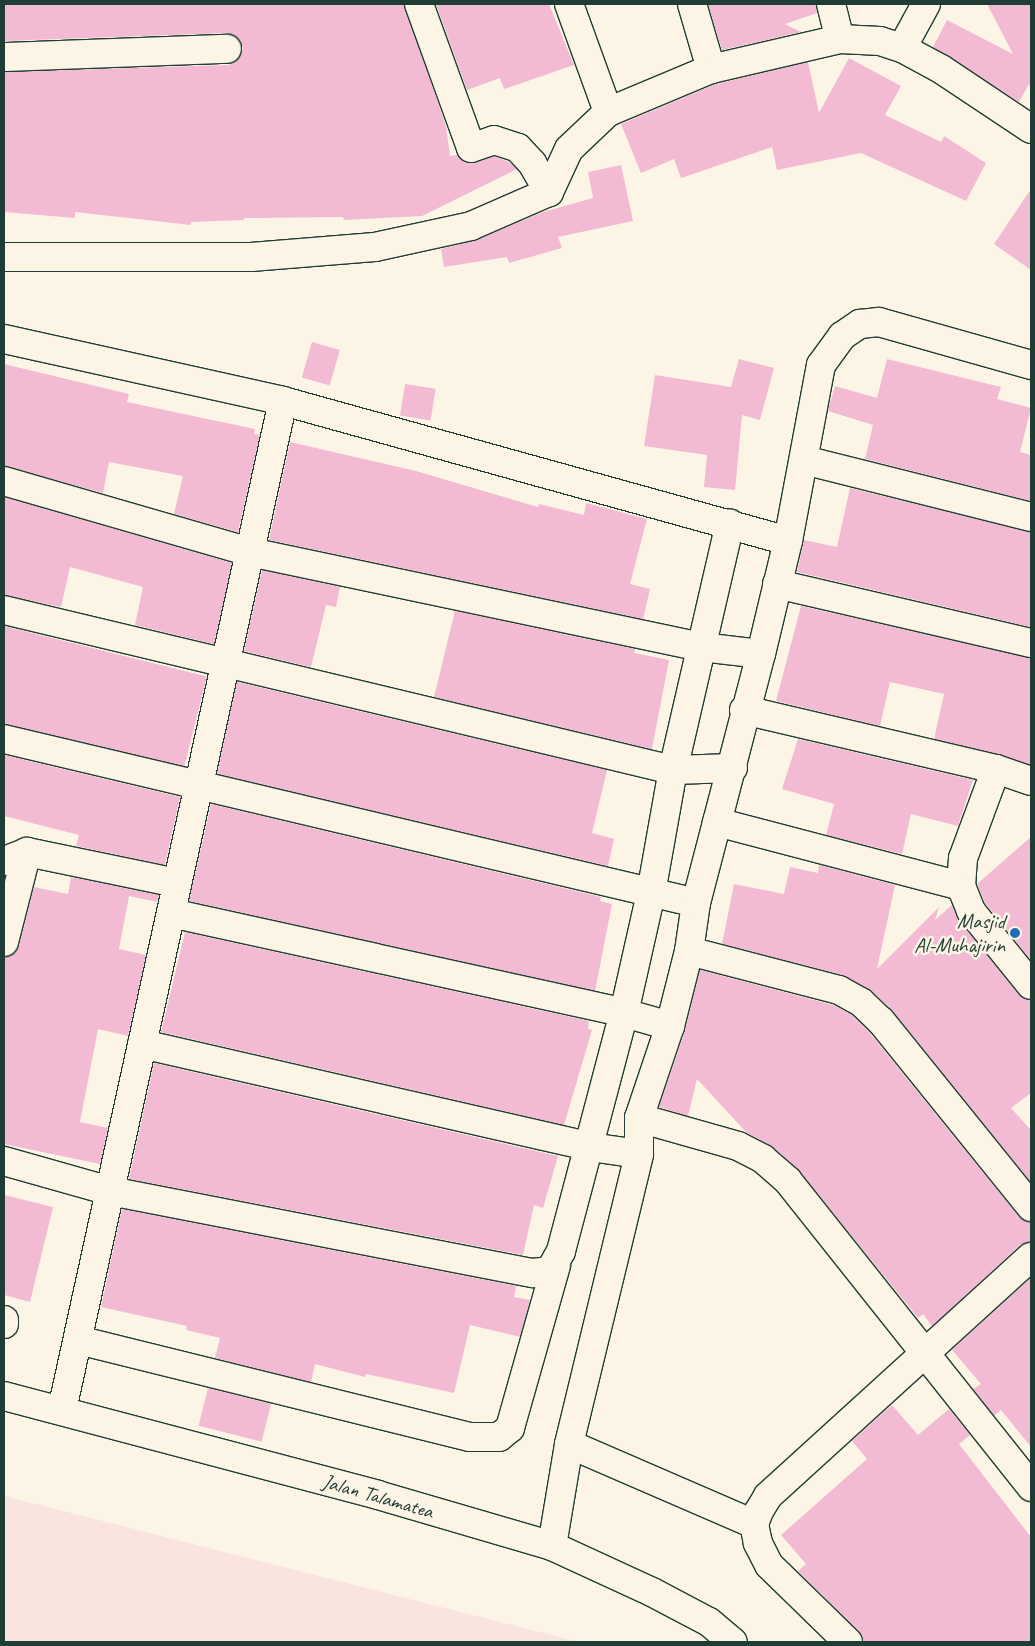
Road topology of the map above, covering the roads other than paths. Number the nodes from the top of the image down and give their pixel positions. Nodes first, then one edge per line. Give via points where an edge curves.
1 (419, 4) edge
2 (569, 4) edge
3 (692, 4) edge
4 (831, 4) edge
5 (926, 4) edge
6 (840, 39) junction
7 (902, 48) junction
8 (227, 49) dead end
9 (4, 57) edge
10 (711, 70) junction
11 (608, 112) junction
12 (1031, 129) edge
13 (549, 192) junction
14 (4, 257) edge
15 (4, 339) edge
16 (1031, 365) edge
17 (283, 401) junction
18 (804, 460) junction
19 (4, 481) edge
20 (1031, 517) edge
21 (730, 524) junction
22 (788, 540) junction
23 (250, 552) junction
24 (777, 584) junction
25 (4, 610) edge
26 (1031, 643) edge
27 (701, 647) junction
28 (760, 654) junction
29 (225, 665) junction
30 (744, 710) junction
31 (4, 739) edge
32 (733, 768) junction
33 (996, 769) junction
34 (672, 770) junction
35 (1031, 781) edge
36 (199, 785) junction
37 (716, 822) junction
38 (16, 857) edge
39 (177, 883) junction
40 (960, 886) junction
41 (651, 893) junction
42 (696, 903) junction
43 (171, 913) junction
44 (4, 942) edge
45 (688, 951) junction
46 (1031, 985) edge
47 (624, 1013) junction
48 (670, 1026) junction
49 (142, 1044) junction
50 (639, 1118) junction
51 (590, 1148) junction
52 (639, 1154) junction
53 (4, 1161) edge
54 (110, 1191) junction
55 (1031, 1207) edge
56 (1031, 1257) edge
57 (556, 1265) junction
58 (4, 1320) edge
59 (4, 1324) edge
60 (78, 1340) junction
61 (927, 1354) junction
62 (4, 1396) edge
63 (62, 1410) junction
64 (569, 1444) junction
65 (1031, 1487) edge
66 (754, 1524) junction
67 (552, 1546) junction
68 (733, 1642) edge
69 (848, 1642) edge

1 - 13 street via 471,148 494,140 518,148 532,163
2 - 11 street
3 - 10 street
4 - 6 street
5 - 7 street
6 - 7 street via 880,41
6 - 10 street
7 - 12 street via 941,69
8 - 9 street
10 - 11 street
11 - 13 street via 569,149
13 - 14 street via 471,226 375,247 251,258
15 - 17 street
16 - 18 street via 879,322 860,324 842,336 821,365
17 - 21 street
17 - 23 street
18 - 20 street
18 - 22 street
19 - 23 street
21 - 22 street
21 - 27 street
22 - 24 street
23 - 27 street
23 - 29 street
24 - 26 street
24 - 28 street
25 - 29 street
27 - 28 street
27 - 34 street
28 - 30 street
29 - 34 street
29 - 36 street
30 - 32 street
30 - 33 street
31 - 36 street
32 - 34 street
32 - 37 street
33 - 35 street
33 - 40 street via 963,858
34 - 41 street
36 - 39 street
36 - 41 street
37 - 40 street
37 - 42 street
38 - 39 street
38 - 44 street
39 - 43 street
40 - 46 street via 971,911
41 - 42 street
41 - 47 street
42 - 45 street
43 - 47 street
43 - 49 street
45 - 48 street
45 - 55 street via 839,990 861,1002 881,1021
47 - 48 street
47 - 51 street
48 - 50 street
49 - 51 street
49 - 54 street
50 - 52 street
50 - 61 street via 738,1146 764,1159 788,1181
51 - 52 street
51 - 57 street
52 - 64 street
53 - 54 street
54 - 57 street via 533,1273 543,1274
54 - 60 street
56 - 61 street
57 - 60 street via 510,1428 498,1437 470,1437
58 - 59 street
60 - 63 street
61 - 65 street
61 - 66 street via 768,1496
62 - 63 street, Jalan Talamatea
63 - 67 street, Jalan Talamatea
64 - 66 street
64 - 67 street
66 - 69 street via 758,1543 770,1565
67 - 68 street, Jalan Talamatea via 660,1596 709,1622

